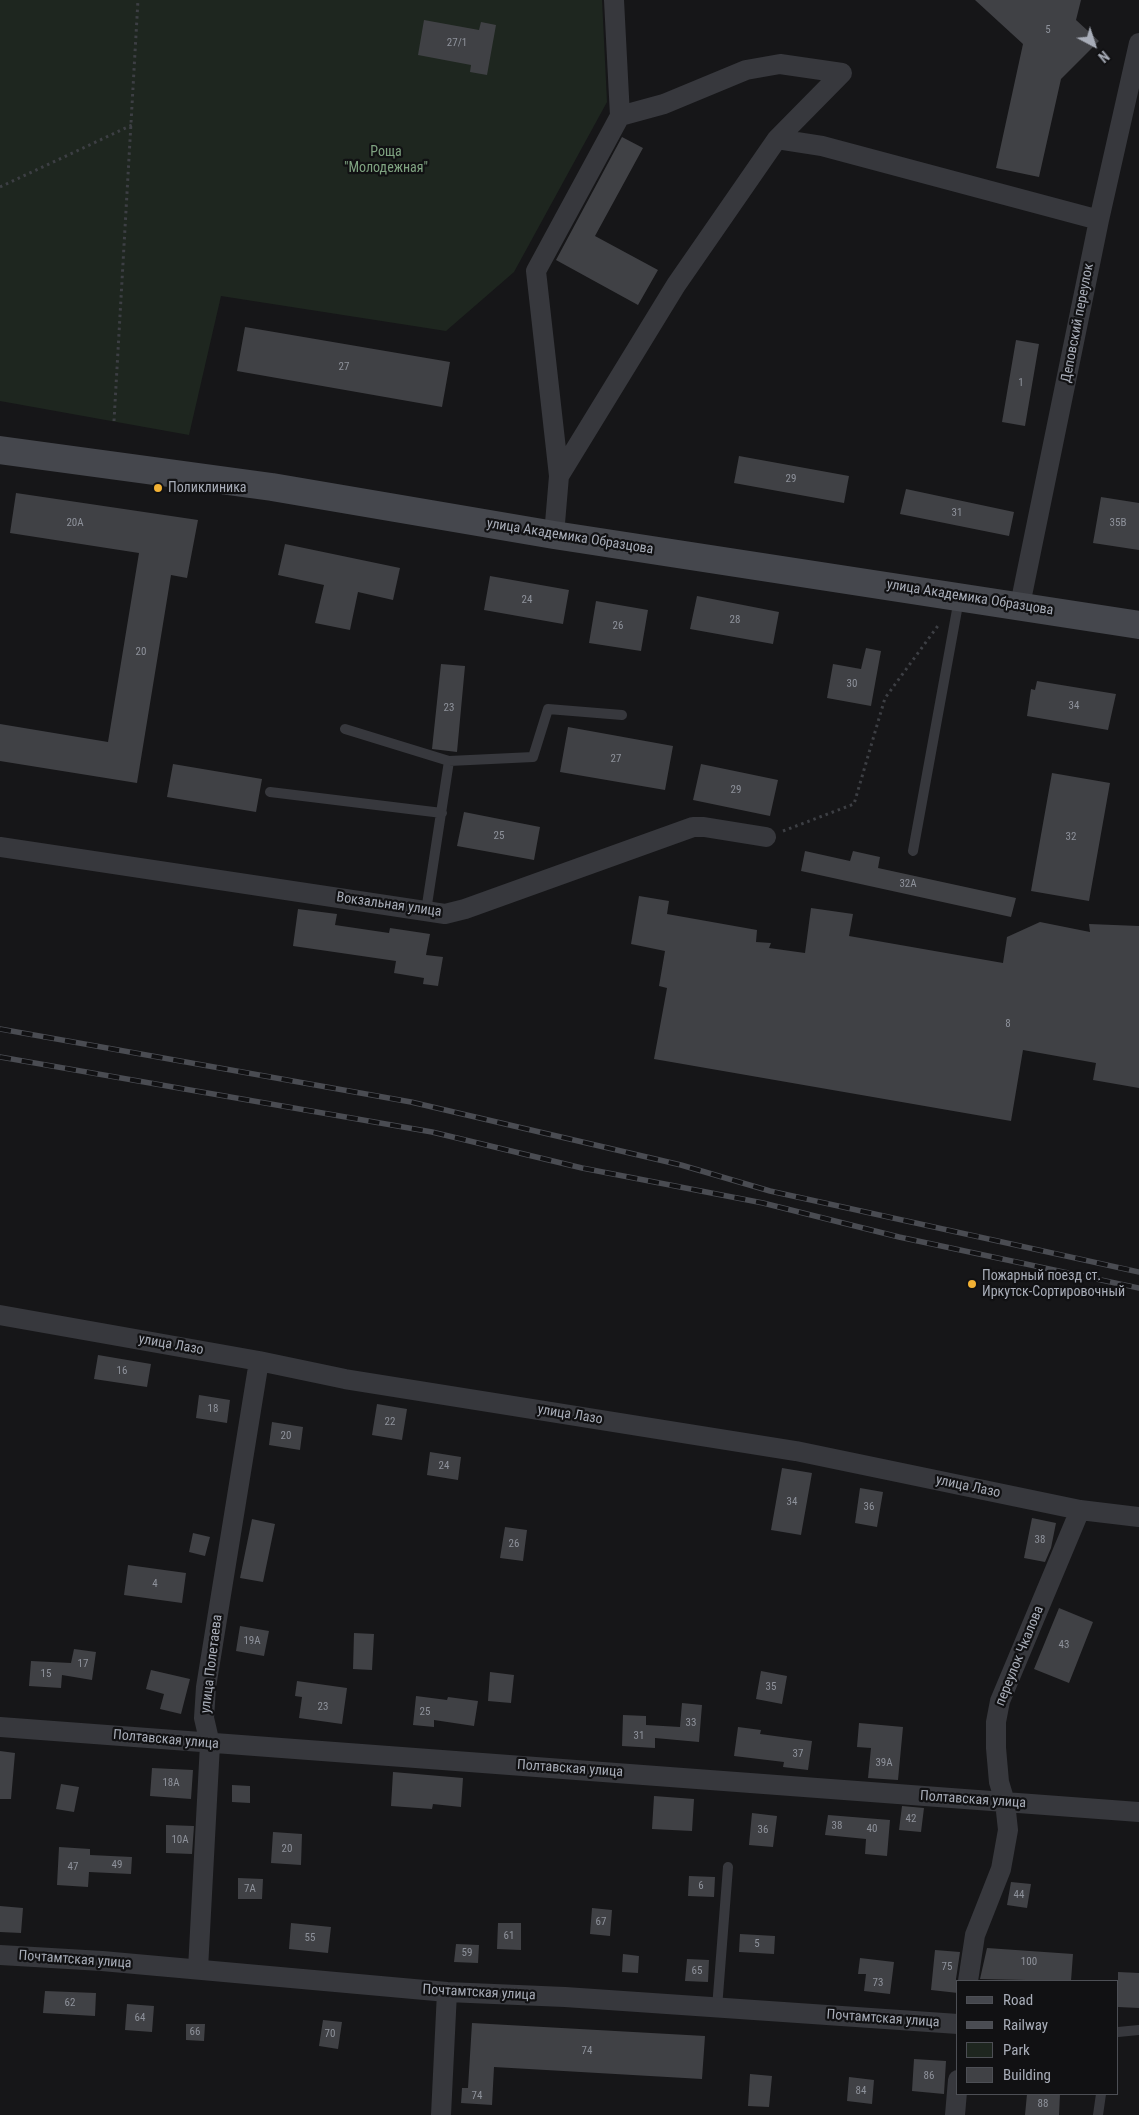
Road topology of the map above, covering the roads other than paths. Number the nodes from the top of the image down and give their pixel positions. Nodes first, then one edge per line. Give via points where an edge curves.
1 (614, 0) edge
2 (1139, 43) edge
3 (1133, 87) edge
4 (620, 116) junction
5 (777, 139) junction
6 (1098, 220) junction
7 (0, 450) edge
8 (559, 476) junction
9 (554, 535) junction
10 (960, 596) junction
11 (1020, 605) junction
12 (1139, 625) edge
13 (622, 716) dead end
14 (345, 729) dead end
15 (449, 761) junction
16 (270, 792) dead end
17 (442, 813) junction
18 (766, 837) road end
19 (0, 847) edge
20 (913, 851) dead end
21 (426, 911) junction
22 (0, 1315) edge
23 (259, 1361) junction
24 (1080, 1510) junction
25 (1139, 1517) edge
26 (0, 1727) edge
27 (210, 1744) junction
28 (1006, 1802) junction
29 (1139, 1812) edge
30 (728, 1868) dead end
31 (0, 1955) edge
32 (198, 1969) junction
33 (968, 1980) edge
34 (447, 1992) junction
35 (717, 2008) junction
36 (956, 2024) edge
37 (1139, 2030) edge
38 (1119, 2032) edge
39 (957, 2095) edge
40 (1101, 2095) edge
41 (440, 2115) edge
42 (955, 2115) edge
43 (1098, 2115) edge

1 - 4 street
2 - 3 street, Деповский переулок
3 - 6 street, Деповский переулок
4 - 5 street via 664,104 746,70 780,64 842,72
4 - 8 street via 536,271
5 - 6 street via 822,146
5 - 8 street via 676,285
6 - 11 street, Деповский переулок
7 - 9 street, улица Академика Образцова via 272,487
8 - 9 street
9 - 10 street, улица Академика Образцова
10 - 11 street, улица Академика Образцова
10 - 20 lane
11 - 12 street, улица Академика Образцова
13 - 15 lane via 548,709 533,757
14 - 15 lane
15 - 17 lane
16 - 17 lane
17 - 21 lane
18 - 21 street, Вокзальная улица via 693,827 465,909 445,914
19 - 21 street, Вокзальная улица
22 - 23 street, улица Лазо
23 - 24 street, улица Лазо via 344,1378 796,1451
23 - 27 street, улица Полетаева via 206,1687 204,1718
24 - 25 street, улица Лазо
24 - 28 street, переулок Чкалова via 1000,1702 996,1748 999,1782
26 - 27 street, Полтавская улица
27 - 28 street, Полтавская улица
27 - 32 street, улица Полетаева
28 - 29 street, Полтавская улица
28 - 33 street, переулок Чкалова via 1009,1821 1001,1869 979,1919
30 - 35 lane
31 - 32 street, Почтамтская улица
32 - 34 street, Почтамтская улица
34 - 35 street, Почтамтская улица
34 - 41 street
35 - 36 street, Почтамтская улица
37 - 38 lane
39 - 42 street
40 - 43 lane

